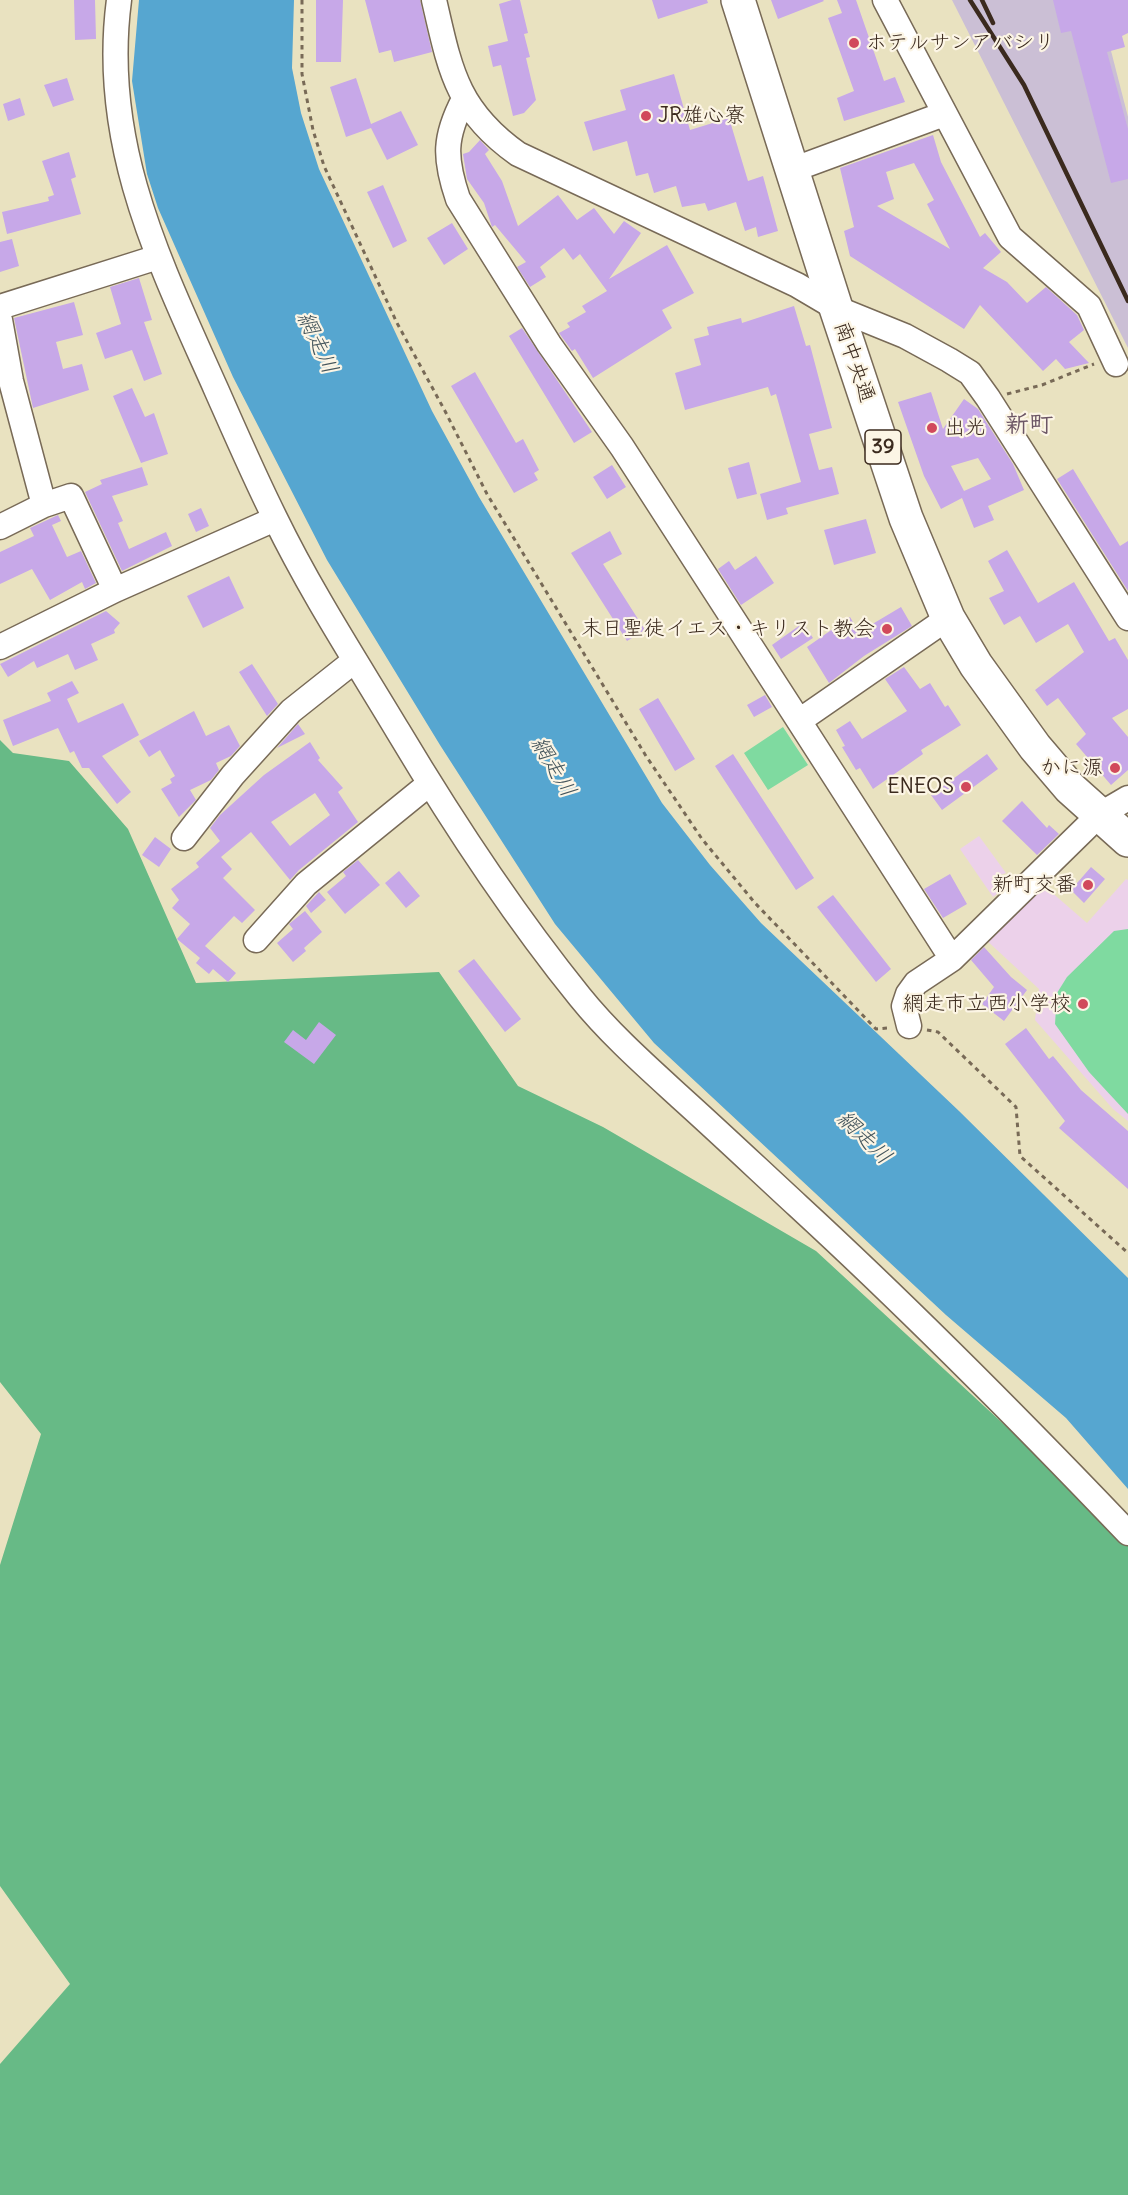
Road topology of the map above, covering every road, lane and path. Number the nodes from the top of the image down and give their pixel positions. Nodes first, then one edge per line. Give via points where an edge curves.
1 (119, 0) edge
2 (302, 0) edge
3 (434, 0) edge
4 (738, 0) edge
5 (885, 0) edge
6 (464, 99) junction
7 (944, 114) junction
8 (792, 170) junction
9 (158, 257) junction
10 (0, 307) edge
11 (836, 308) junction
12 (0, 320) edge
13 (1116, 364) joint
14 (5, 385) edge
15 (988, 398) junction
16 (44, 504) junction
17 (275, 519) junction
18 (0, 527) edge
19 (115, 590) junction
20 (948, 618) junction
21 (1128, 618) edge
22 (0, 647) edge
23 (354, 660) junction
24 (799, 721) junction
25 (429, 784) junction
26 (1128, 798) edge
27 (1099, 815) junction
28 (184, 838) dead end
29 (1128, 840) edge
30 (256, 940) dead end
31 (952, 959) junction
32 (909, 1026) joint
33 (876, 1029) dead end
34 (1128, 1253) edge
35 (1128, 1533) edge

1 - 9 street via 114,77 119,117 138,205
2 - 33 path via 302,74 324,166 397,323 487,494 646,756 702,839 755,903
3 - 6 street via 450,69
4 - 8 highway, 南中央通 / 39
5 - 7 street
6 - 11 street via 496,139 518,154 796,285
6 - 24 street via 451,124 448,157 458,199 549,344 622,447
7 - 8 street
7 - 13 street via 1010,237 1089,306
8 - 11 highway, 南中央通 / 39
9 - 10 street
9 - 17 street
11 - 15 street via 905,336 949,360 970,373
11 - 20 highway, 南中央通 / 39 via 906,518
12 - 14 street
13 - 15 path via 1108,359 1042,385
14 - 16 street
15 - 21 street
16 - 18 street
16 - 19 street via 71,496
17 - 19 street
17 - 23 street
19 - 22 street
20 - 24 street
20 - 27 highway, 南中央通 / 39 via 976,665 1035,747
23 - 25 street
23 - 28 street via 291,711 233,775
24 - 31 street
25 - 30 street via 306,884
25 - 35 street via 486,871 581,999 634,1055 804,1211 1030,1429
26 - 27 street
27 - 29 highway, 南中央通 / 39
27 - 31 street
31 - 32 street via 916,983 908,994 904,1006
32 - 34 path via 938,1032 1016,1107 1020,1156

